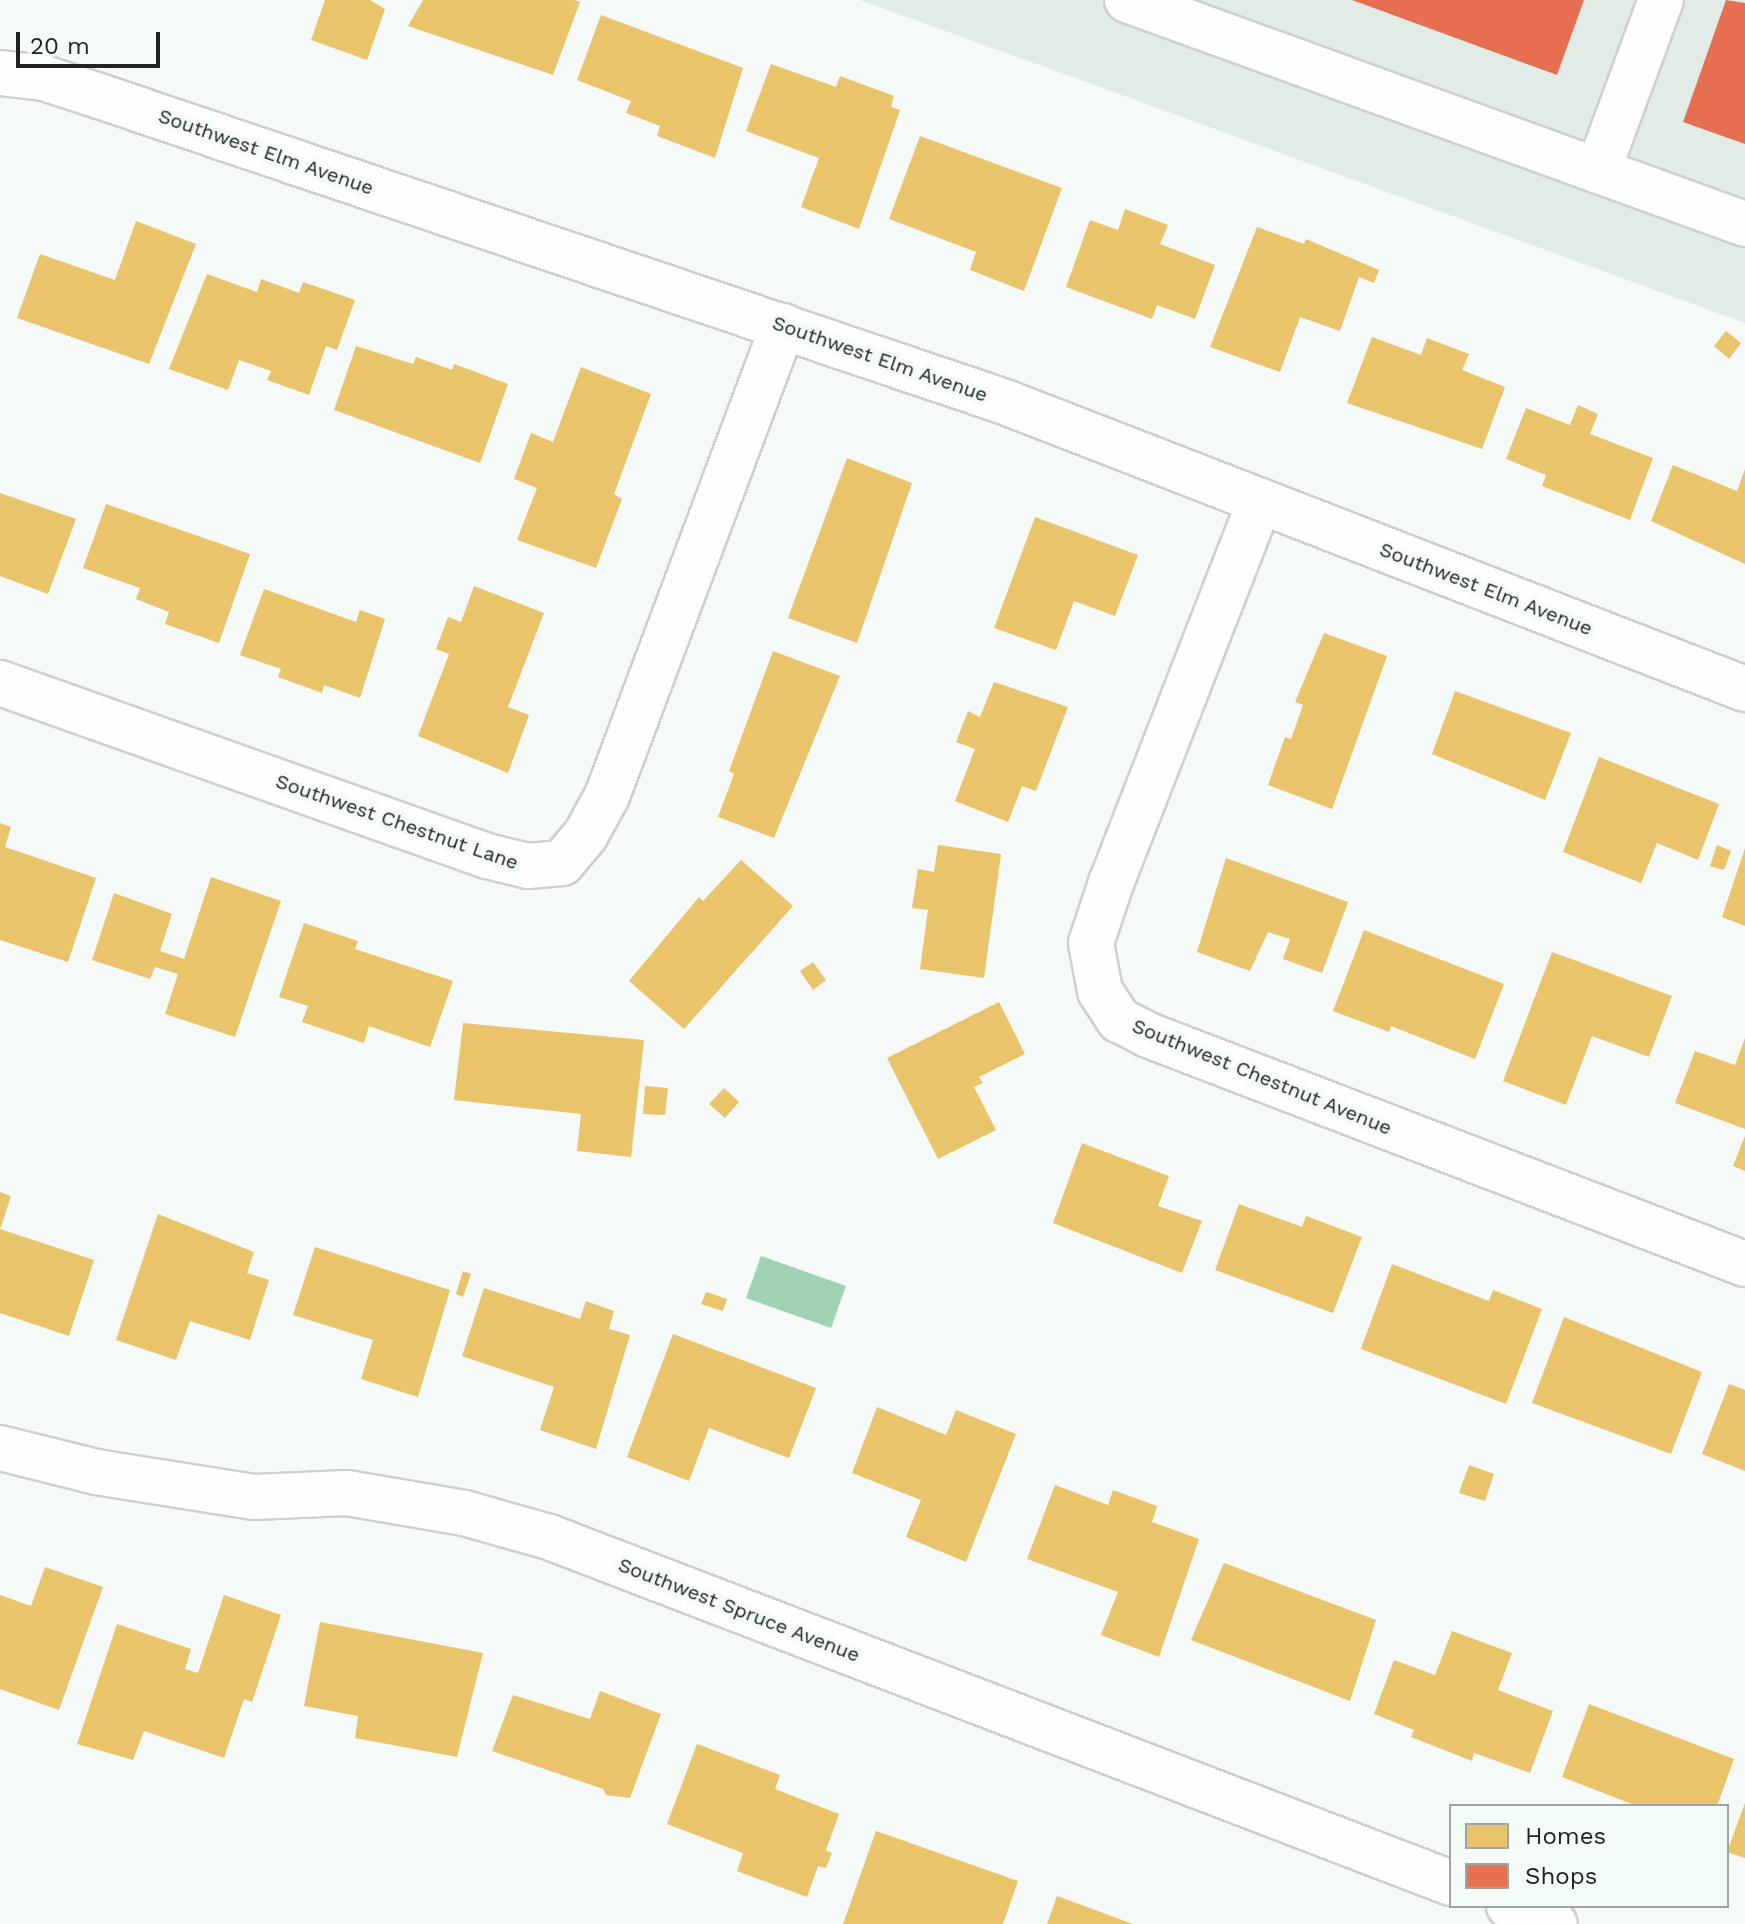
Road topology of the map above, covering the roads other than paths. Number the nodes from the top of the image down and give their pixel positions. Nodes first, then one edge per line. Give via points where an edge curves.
1 (1127, 0) edge
2 (1661, 0) edge
3 (0, 73) edge
4 (1598, 171) junction
5 (1745, 224) edge
6 (783, 326) junction
7 (1260, 501) junction
8 (0, 683) edge
9 (1745, 689) edge
10 (1745, 1264) edge
11 (0, 1448) edge
12 (1449, 1882) edge
13 (1514, 1908) edge
14 (1555, 1924) edge

1 - 4 street
2 - 4 street
3 - 6 street, Southwest Elm Avenue via 44,78
4 - 5 street
6 - 7 street, Southwest Elm Avenue via 1005,402
6 - 8 street, Southwest Chestnut Lane via 607,796 585,836 562,863 528,866 487,856
7 - 9 street, Southwest Elm Avenue
7 - 10 street, Southwest Chestnut Avenue via 1091,943 1100,991 1119,1020 1148,1035
11 - 12 street, Southwest Spruce Avenue via 96,1472 254,1497 347,1493 464,1513 549,1537
13 - 14 street

